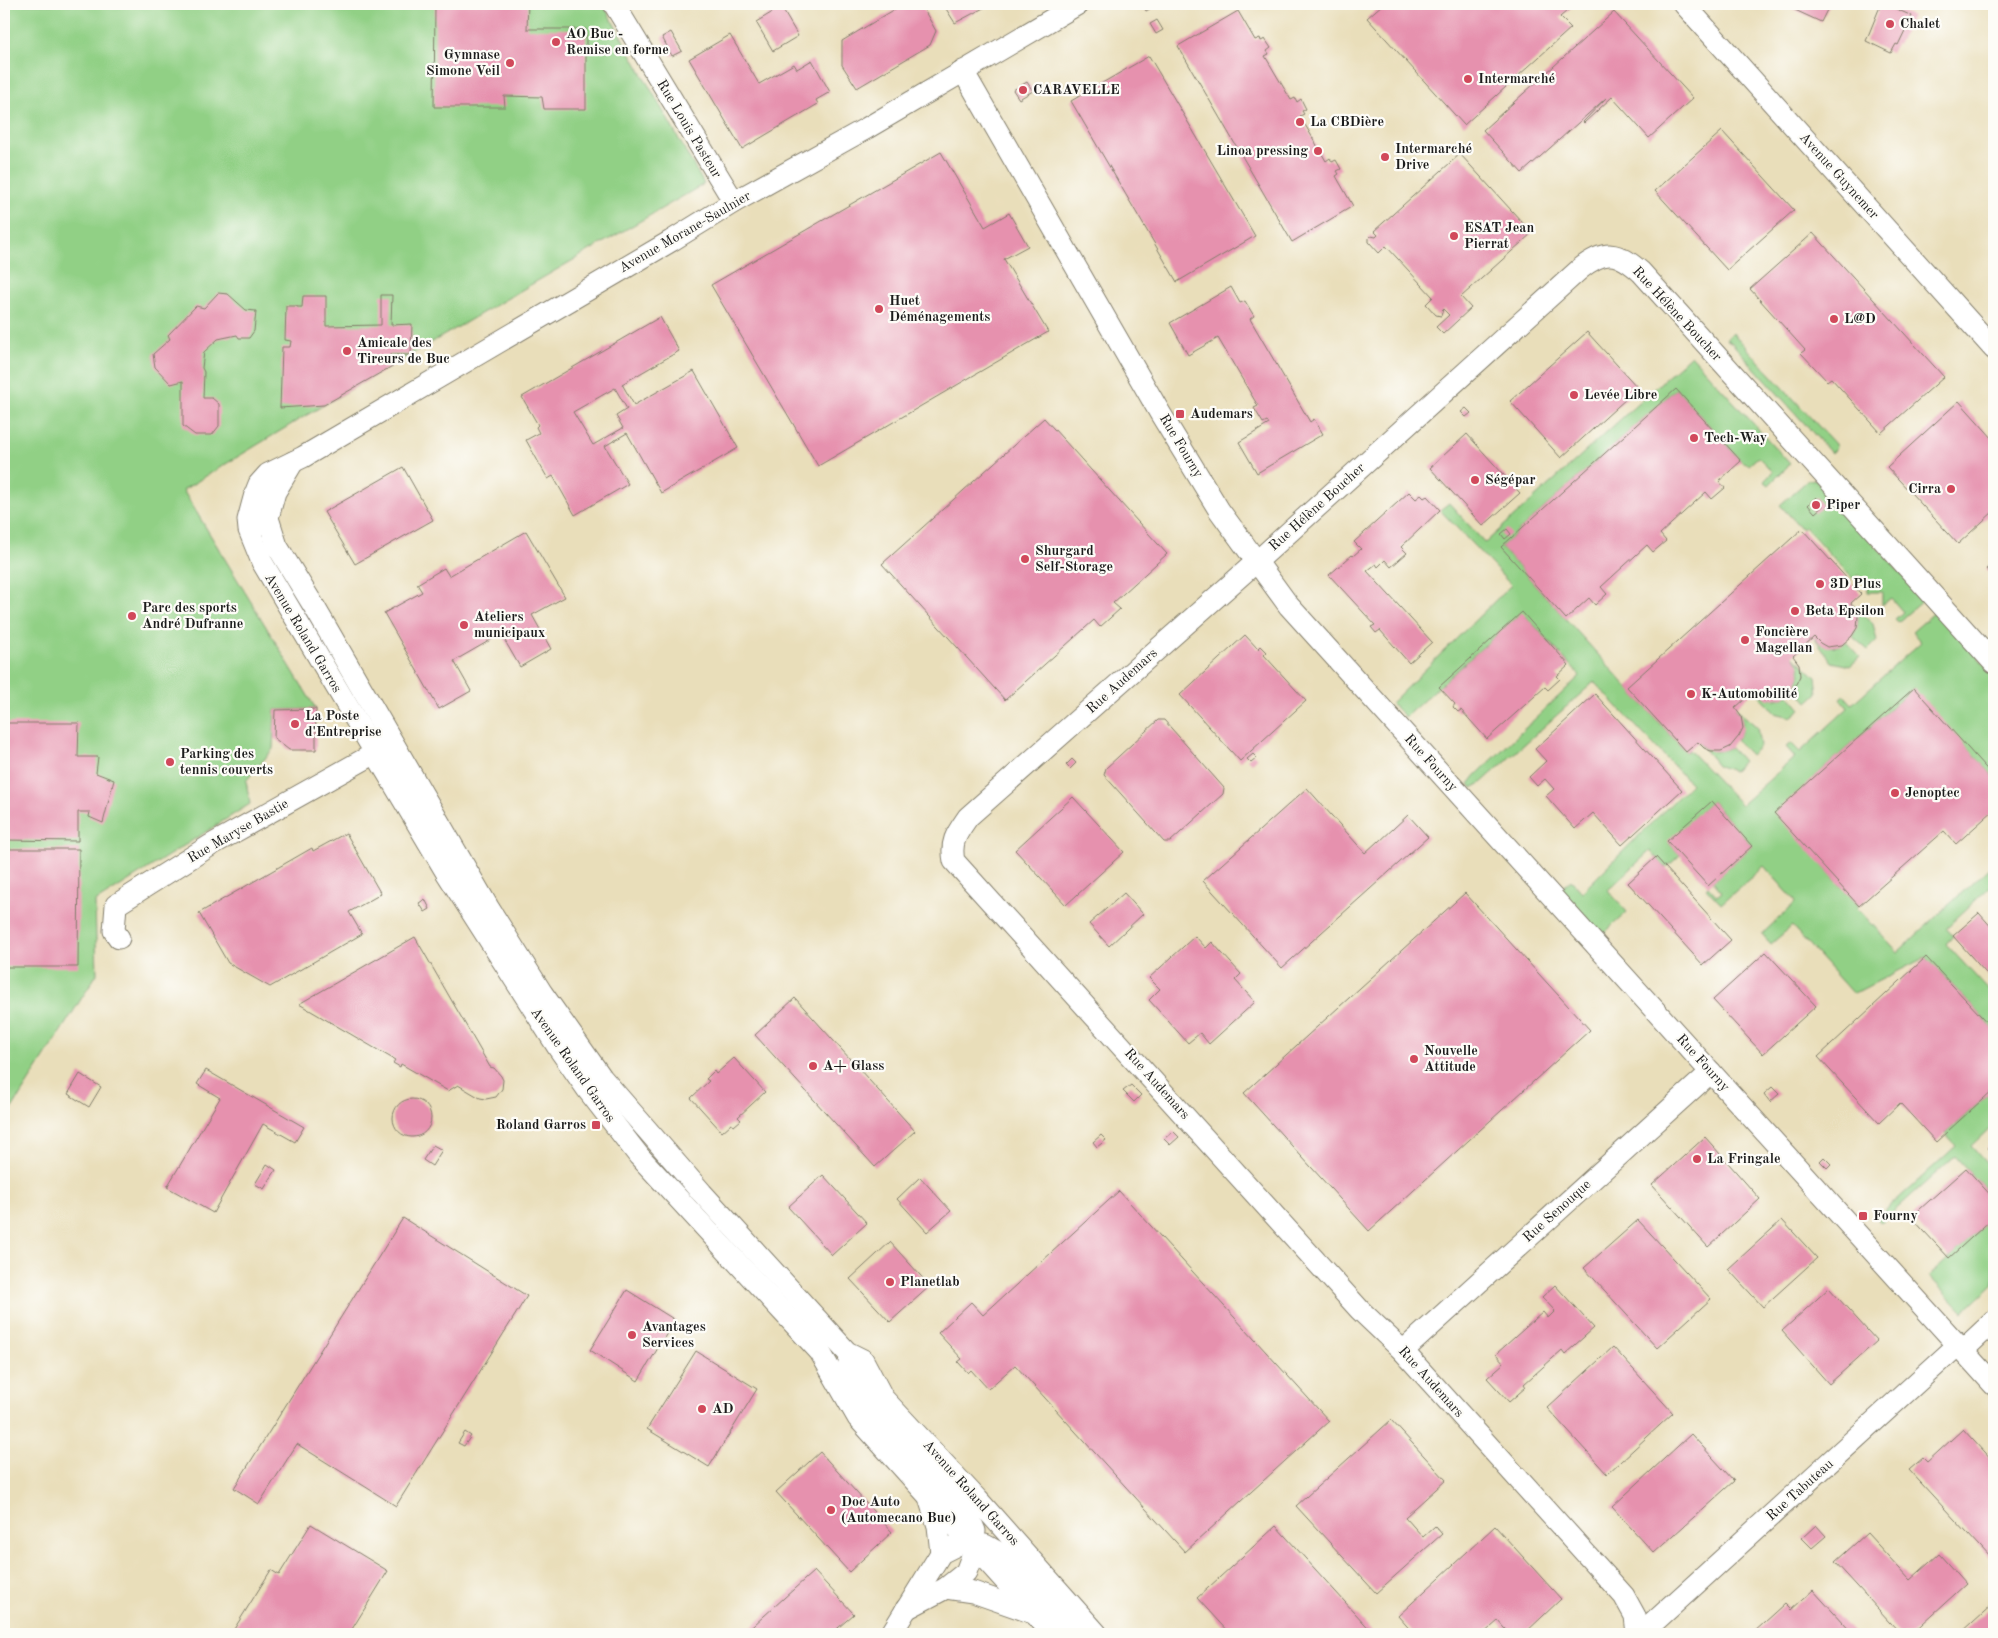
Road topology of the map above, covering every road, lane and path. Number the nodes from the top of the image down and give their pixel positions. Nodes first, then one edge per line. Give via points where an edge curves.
1 (614, 4) edge
2 (1078, 4) edge
3 (1684, 4) edge
4 (963, 71) junction
5 (734, 202) junction
6 (1994, 349) edge
7 (293, 462) junction
8 (268, 518) junction
9 (249, 530) junction
10 (1256, 562) junction
11 (1994, 663) edge
12 (384, 748) junction
13 (120, 938) dead end
14 (1711, 1072) junction
15 (1994, 1321) edge
16 (1960, 1348) junction
17 (1403, 1351) junction
18 (847, 1352) junction
19 (1994, 1385) edge
20 (930, 1498) junction
21 (969, 1539) junction
22 (940, 1553) junction
23 (946, 1588) junction
24 (906, 1609) junction
25 (1033, 1613) junction
26 (891, 1634) edge
27 (1053, 1634) edge
28 (1076, 1634) edge
29 (1098, 1634) edge
30 (1639, 1634) edge

1 - 5 street, Rue Louis Pasteur
2 - 4 street, Avenue Morane-Saulnier
3 - 6 street, Avenue Guynemer
4 - 5 street, Avenue Morane-Saulnier
4 - 10 street, Rue Fourny via 1160,413 1219,510
5 - 7 street, Avenue Morane-Saulnier
7 - 8 street via 274,492
7 - 9 street, Avenue Morane-Saulnier via 268,474 259,484 248,520
8 - 9 street
8 - 12 street, Avenue Roland Garros via 277,546 315,608
9 - 12 street, Avenue Roland Garros via 262,562
10 - 11 street, Rue Hélène Boucher via 1580,269 1600,256 1614,254 1641,272
10 - 14 street, Rue Fourny via 1289,606
10 - 17 street, Rue Audemars via 968,817 956,834 952,849 954,861 1360,1310
12 - 13 street, Rue Maryse Bastie via 211,845 116,905 114,931
12 - 18 street, Avenue Roland Garros via 542,993 602,1078
12 - 20 street, Avenue Roland Garros via 446,872 587,1089 639,1156 820,1352 858,1418
14 - 16 street, Rue Fourny
14 - 17 street, Rue Senouque
15 - 16 street
16 - 19 street, Rue Fourny
16 - 30 street, Rue Tabuteau
17 - 30 street, Rue Audemars via 1624,1596 1635,1616
18 - 21 street, Avenue Roland Garros via 849,1364 872,1410 970,1519
18 - 29 street, Avenue Roland Garros via 863,1360 883,1398
20 - 21 street, Avenue Roland Garros
20 - 22 street via 938,1526
21 - 22 street
21 - 23 street via 972,1556 966,1572
21 - 25 street, Avenue Roland Garros
21 - 28 street, Avenue Roland Garros via 1005,1556
22 - 24 street
23 - 24 street
23 - 25 street via 973,1592
24 - 26 street
25 - 27 street, Avenue Roland Garros

